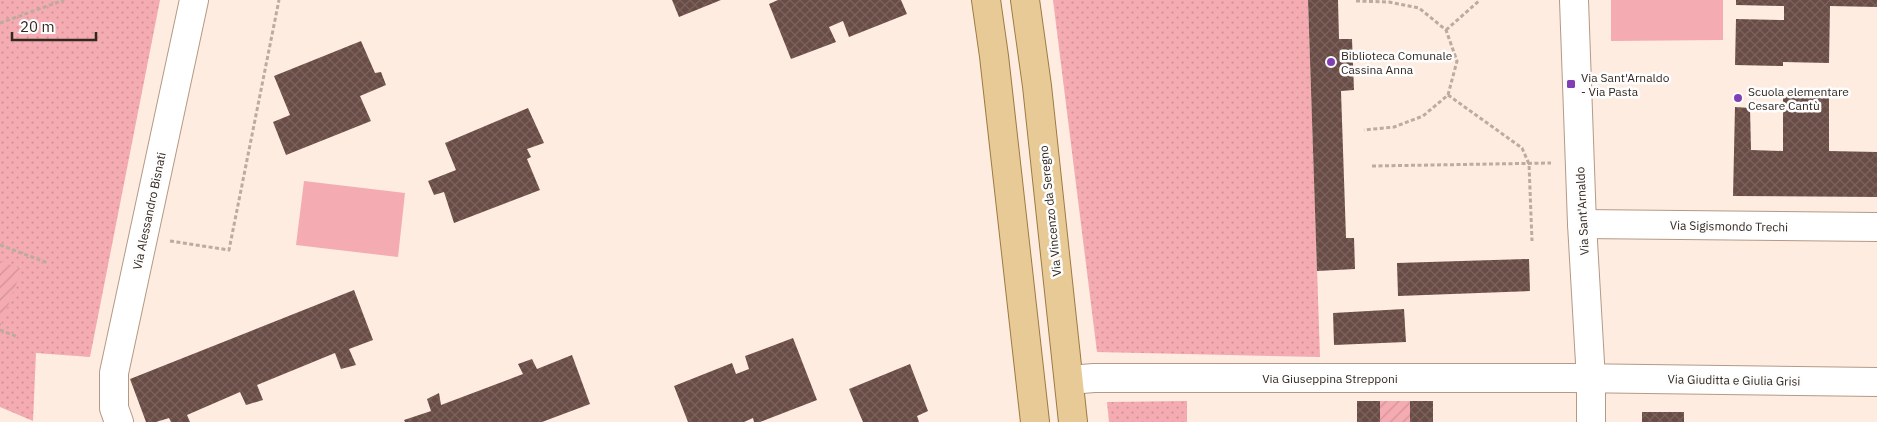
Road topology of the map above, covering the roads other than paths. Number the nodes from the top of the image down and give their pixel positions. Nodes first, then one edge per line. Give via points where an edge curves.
1 (194, 0) edge
2 (986, 0) edge
3 (1025, 0) edge
4 (1574, 0) edge
5 (1582, 224) junction
6 (1877, 227) edge
7 (1069, 380) junction
8 (1591, 380) junction
9 (1877, 382) edge
10 (119, 422) edge
11 (1035, 422) edge
12 (1073, 422) edge
13 (1591, 422) edge

1 - 10 street, Via Alessandro Bisnati via 114,373 114,408
2 - 11 main road
3 - 7 main road, Via Vincenzo da Seregno
4 - 5 street, Via Sant'Arnaldo
5 - 6 street, Via Sigismondo Trechi
5 - 8 street, Via Sant'Arnaldo
7 - 8 street, Via Giuseppina Strepponi
7 - 12 main road, Via Vincenzo da Seregno
8 - 9 street, Via Giuditta e Giulia Grisi
8 - 13 street, Via Sant'Arnaldo

